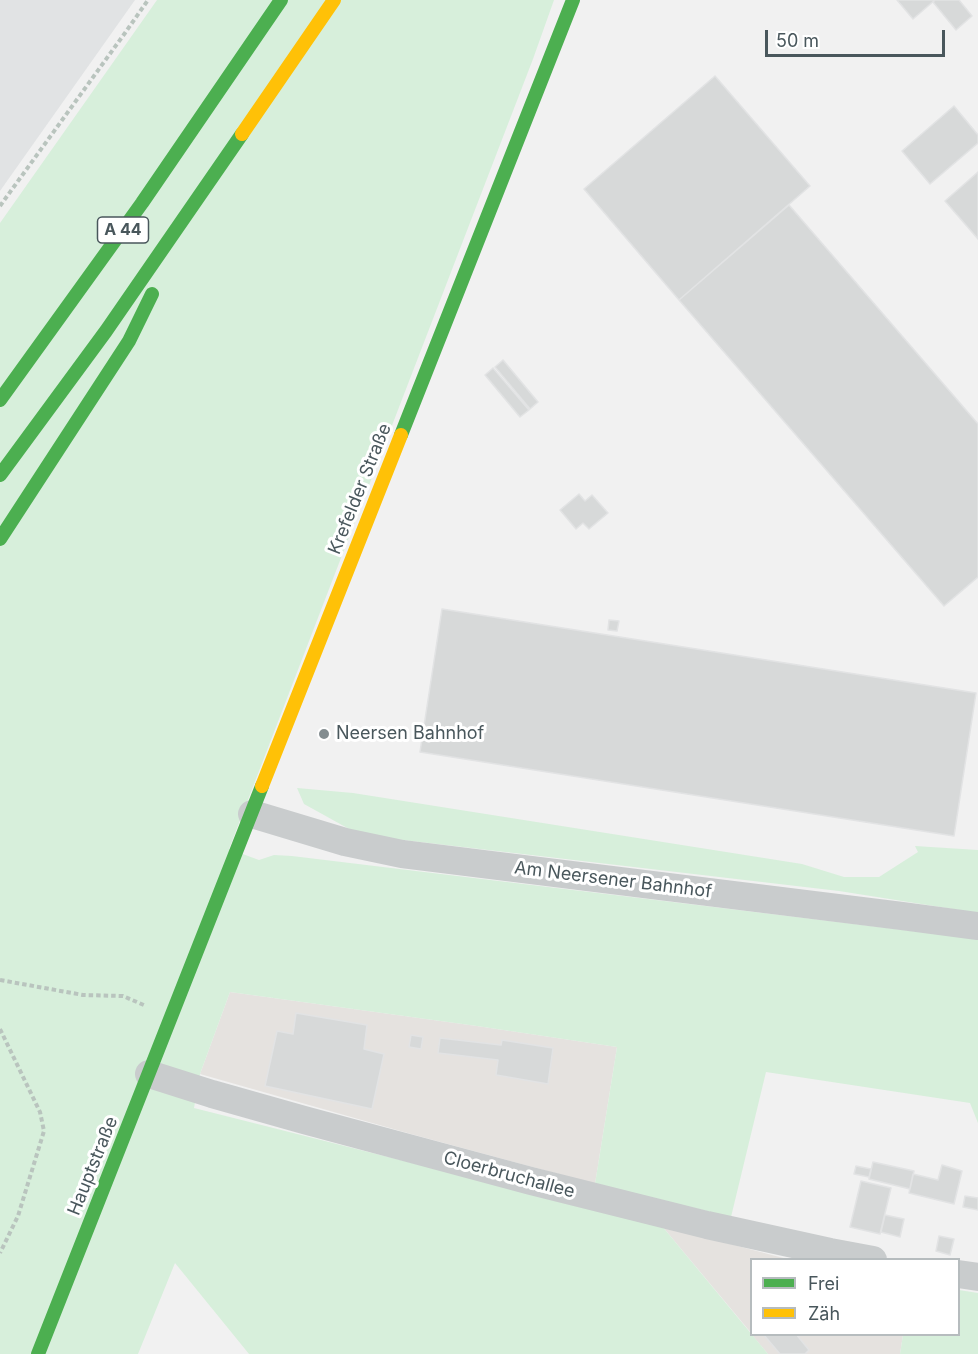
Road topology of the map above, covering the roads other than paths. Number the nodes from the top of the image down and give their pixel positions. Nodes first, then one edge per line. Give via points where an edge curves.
1 (281, 0) edge
2 (334, 0) edge
3 (573, 0) edge
4 (206, 188) junction
5 (0, 400) edge
6 (0, 475) edge
7 (0, 539) edge
8 (252, 814) junction
9 (978, 926) edge
10 (182, 991) joint
11 (149, 1074) junction
12 (862, 1258) edge
13 (960, 1274) edge
14 (978, 1277) edge
15 (38, 1354) edge

1 - 5 main road, A 44
2 - 4 main road, A 44
3 - 8 main road, Krefelder Straße
4 - 6 main road, A 44
4 - 7 main road via 129,341
8 - 9 street, Am Neersener Bahnhof via 345,842 402,854
8 - 10 main road, Krefelder Straße
10 - 11 main road, Hauptstraße
11 - 12 street, Cloerbruchallee via 531,1181
11 - 15 main road, Hauptstraße
13 - 14 street

